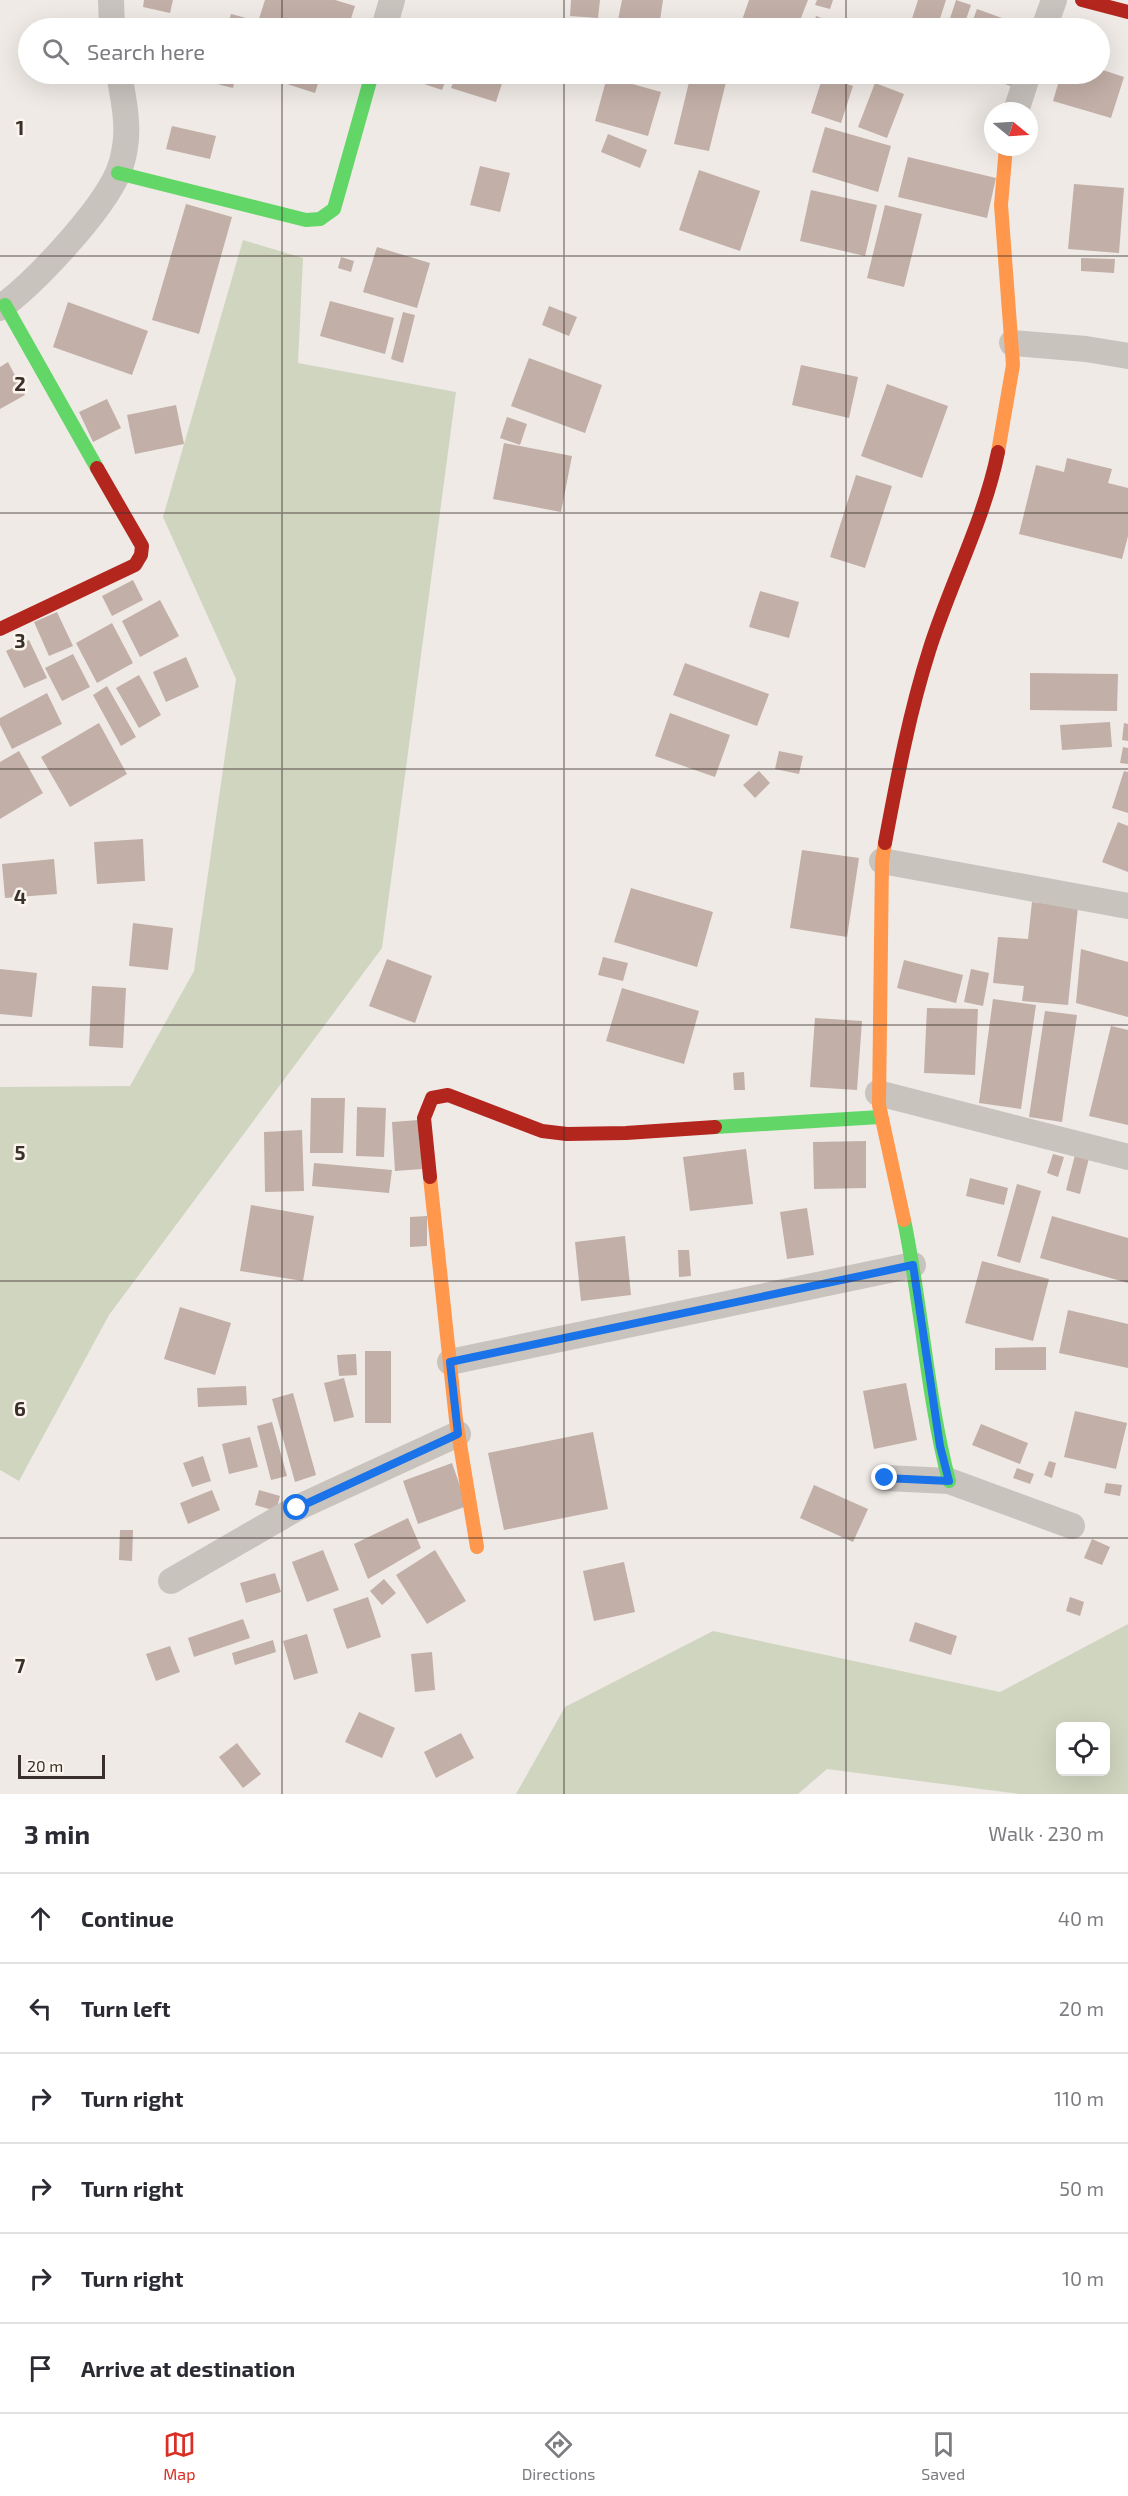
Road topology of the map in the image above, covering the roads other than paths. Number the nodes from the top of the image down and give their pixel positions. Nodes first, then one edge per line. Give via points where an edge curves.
1 (111, 0) edge
2 (392, 0) edge
3 (1054, 0) edge
4 (1090, 1) edge
5 (1128, 12) edge
6 (112, 18) edge
7 (387, 18) edge
8 (1048, 18) edge
9 (121, 84) edge
10 (369, 84) edge
11 (1025, 84) edge
12 (1019, 102) edge
13 (1005, 156) edge
14 (118, 173) junction
15 (2, 307) edge
16 (1012, 343) junction
17 (1128, 356) edge
18 (0, 629) edge
19 (882, 861) junction
20 (1128, 906) edge
21 (879, 1105) junction
22 (1128, 1157) edge
23 (913, 1265) junction
24 (450, 1362) junction
25 (458, 1434) junction
26 (885, 1478) dead end
27 (949, 1481) junction
28 (1072, 1526) dead end
29 (477, 1547) dead end
30 (171, 1581) dead end

1 - 6 street
2 - 7 street
3 - 8 street
4 - 5 street
9 - 14 street via 126,145
10 - 14 street via 334,209 320,219 306,220
11 - 12 street
13 - 16 street via 1001,205
14 - 15 street via 103,199 51,261
15 - 18 street via 142,546 135,565
16 - 17 street
16 - 19 street via 1013,365 992,482 923,671 906,733
19 - 20 street
19 - 21 street
21 - 22 street
21 - 23 street
21 - 24 street via 637,1132 567,1134 542,1131 448,1095 432,1098 424,1118
23 - 24 street
23 - 27 street via 940,1446
24 - 25 street
25 - 29 street
25 - 30 street via 297,1508
26 - 27 street
27 - 28 street

